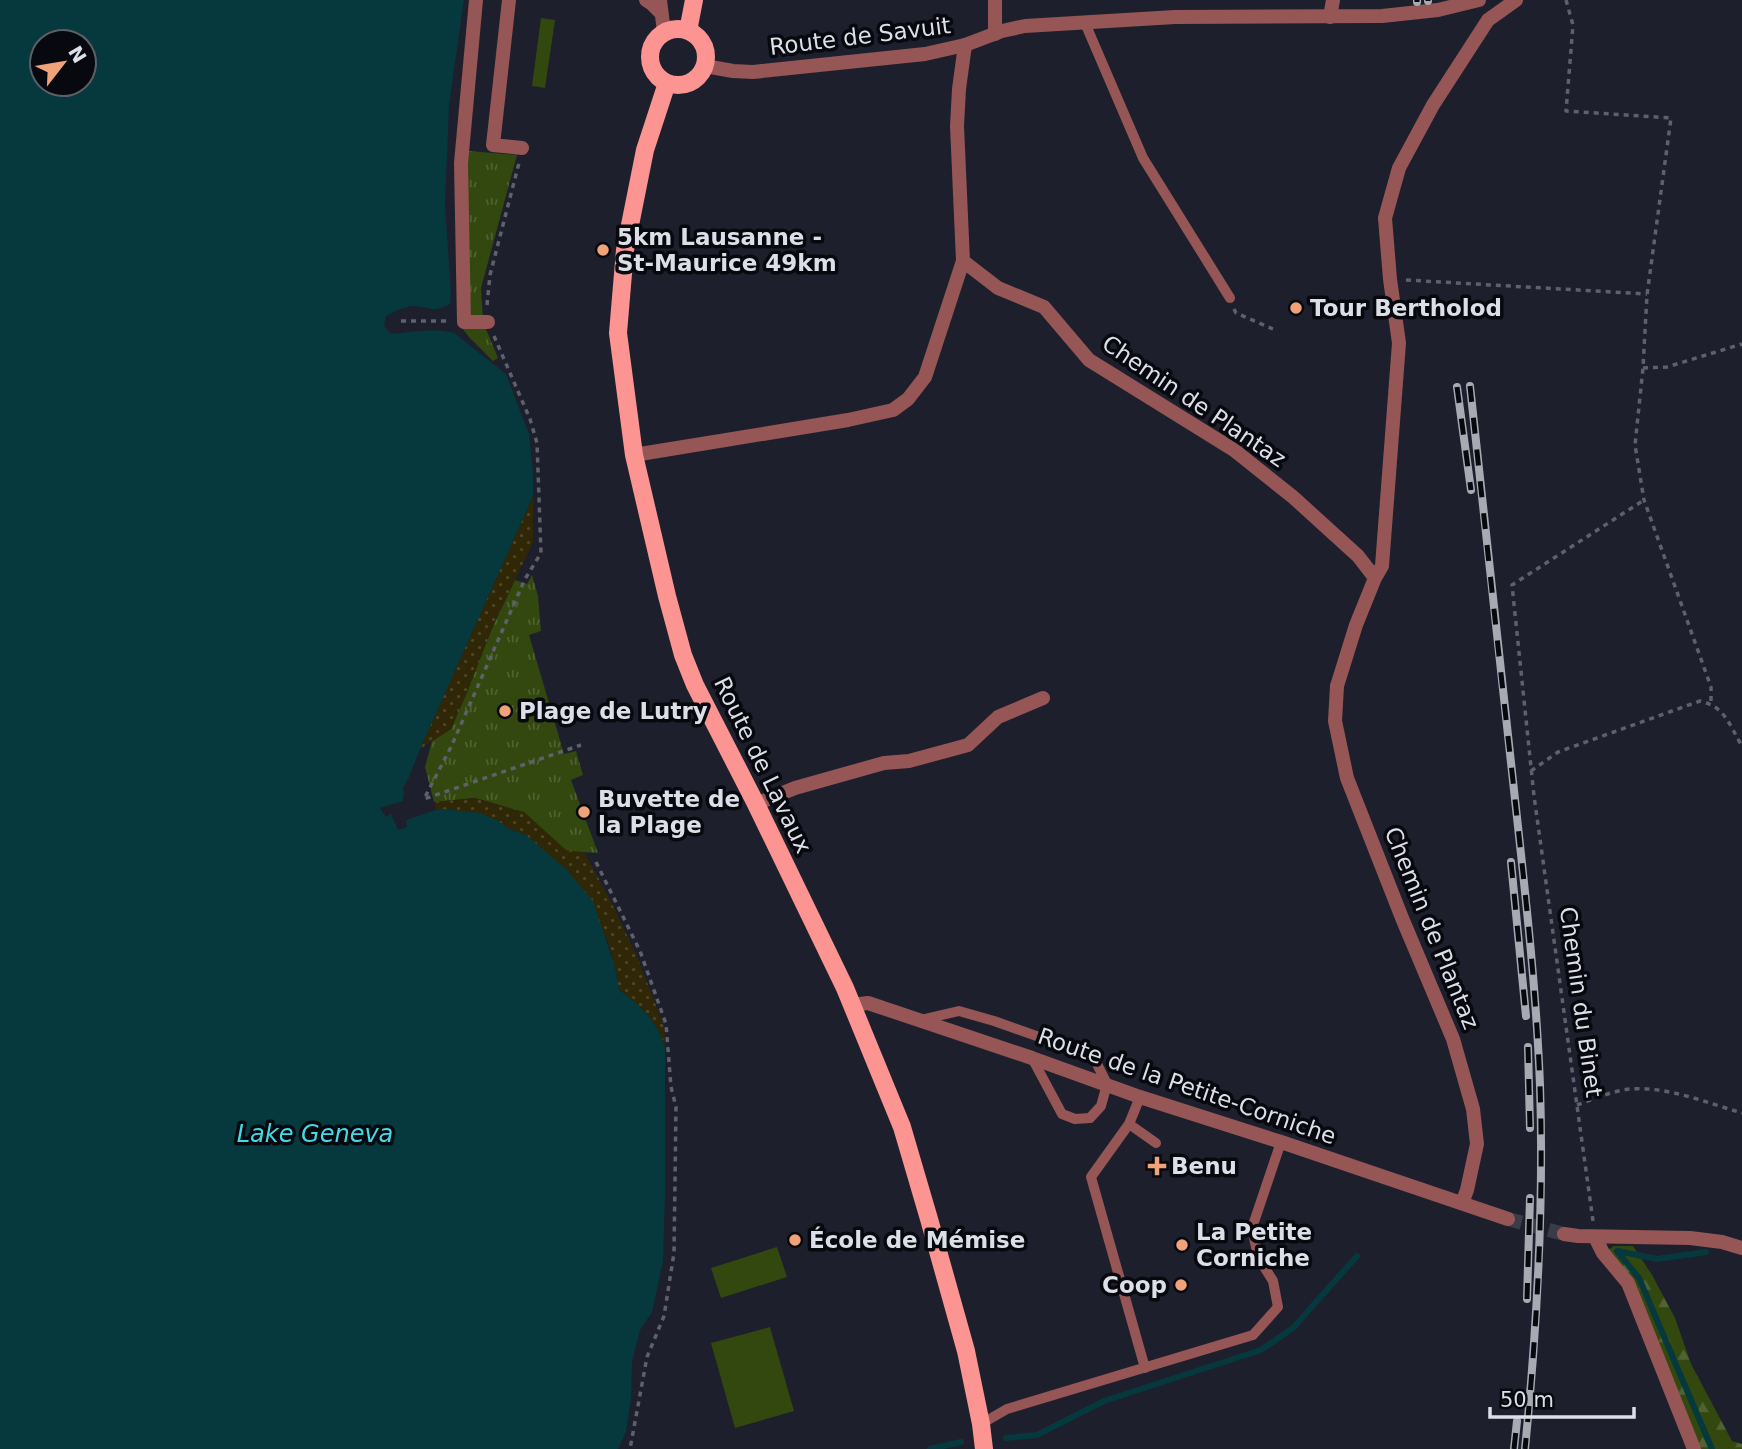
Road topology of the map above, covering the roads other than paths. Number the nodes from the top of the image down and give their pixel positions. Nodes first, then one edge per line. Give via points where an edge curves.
1 (477, 0) edge
2 (509, 0) edge
3 (646, 0) edge
4 (694, 0) edge
5 (995, 0) edge
6 (1333, 0) edge
7 (1479, 0) edge
8 (1516, 0) edge
9 (662, 16) edge
10 (1330, 17) junction
11 (1085, 23) junction
12 (688, 31) junction
13 (995, 34) junction
14 (965, 45) junction
15 (705, 66) junction
16 (667, 83) junction
17 (522, 148) road end
18 (963, 261) junction
19 (1230, 298) dead end
20 (488, 322) road end
21 (634, 455) junction
22 (1375, 578) junction
23 (1043, 698) dead end
24 (756, 804) junction
25 (852, 1005) junction
26 (920, 1020) junction
27 (1032, 1058) junction
28 (1107, 1084) junction
29 (1140, 1097) junction
30 (1129, 1124) junction
31 (1280, 1142) junction
32 (1156, 1143) dead end
33 (1462, 1203) junction
34 (1508, 1219) tunnel mouth
35 (1564, 1234) tunnel mouth
36 (1595, 1237) junction
37 (1742, 1248) edge
38 (1145, 1368) junction
39 (981, 1424) junction
40 (984, 1449) edge
41 (1694, 1449) edge

1 - 20 street via 461,163 464,321
2 - 17 street via 493,145
3 - 9 street
4 - 12 main road
5 - 13 street
6 - 10 street
7 - 10 street, Route de Savuit via 1438,10
8 - 22 street via 1488,20 1433,105 1399,168 1385,218 1399,343 1382,566
9 - 12 main road via 672,29
9 - 16 main road via 650,63
10 - 11 street, Route de Savuit via 1175,17
11 - 13 street, Route de Savuit via 1025,26
11 - 19 lane via 1143,158
12 - 15 main road via 705,49
13 - 14 street, Route de Savuit
14 - 15 street, Route de Savuit via 925,54 753,72
14 - 18 street via 957,126
15 - 16 main road via 693,81
16 - 21 main road, Route de Lavaux via 645,150 625,250 618,333
18 - 21 street via 925,377 893,410
18 - 22 street, Chemin de Plantaz via 998,288 1044,307 1089,360 1234,450 1358,556
21 - 24 main road, Route de Lavaux via 684,655
22 - 33 street, Chemin de Plantaz via 1337,686 1335,721 1347,778 1453,1039 1473,1109 1477,1144
23 - 24 street via 998,717 968,745 884,763
24 - 25 main road, Route de Lavaux
25 - 26 street, Route de la Petite-Corniche via 868,1003
25 - 39 main road, Route de Lavaux via 902,1127 966,1351
26 - 27 street, Route de la Petite-Corniche
26 - 28 lane via 959,1011 994,1021 1093,1056
27 - 28 street, Route de la Petite-Corniche
27 - 28 lane via 1062,1114 1075,1119 1090,1118 1101,1106
28 - 29 street, Route de la Petite-Corniche
29 - 30 lane
29 - 31 street, Route de la Petite-Corniche
30 - 32 lane
30 - 38 lane via 1091,1177
31 - 33 street, Route de la Petite-Corniche
31 - 38 lane via 1252,1228 1278,1307 1253,1335
33 - 34 street, Route de la Petite-Corniche
35 - 36 street
36 - 37 street via 1690,1238
36 - 41 street via 1628,1283
38 - 39 lane via 1007,1409
39 - 40 main road, Route de Lavaux

